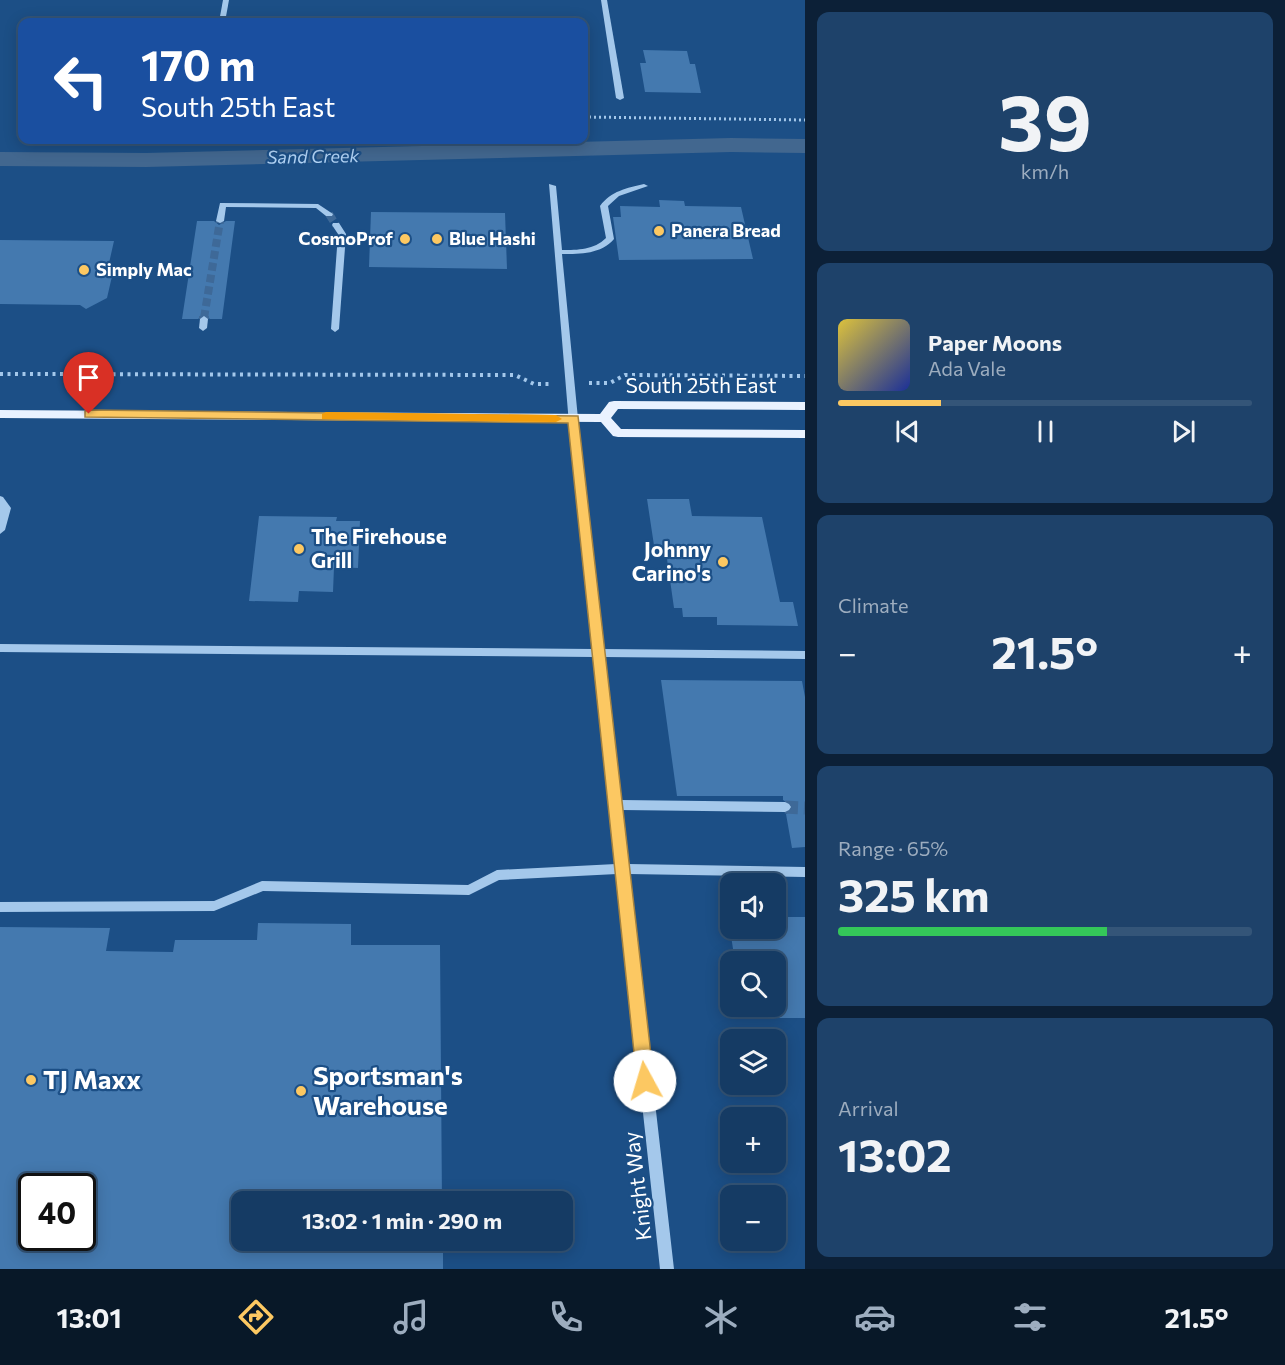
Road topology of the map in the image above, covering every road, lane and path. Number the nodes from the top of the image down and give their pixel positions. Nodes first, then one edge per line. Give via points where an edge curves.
1 (226, 0) edge
2 (604, 0) edge
3 (223, 18) edge
4 (620, 98) dead end
5 (588, 117) edge
6 (805, 120) edge
7 (552, 186) dead end
8 (644, 186) dead end
9 (328, 214) tunnel mouth
10 (220, 221) tunnel mouth
11 (336, 225) tunnel mouth
12 (558, 252) junction
13 (336, 329) dead end
14 (0, 374) edge
15 (805, 376) edge
16 (610, 383) dead end
17 (534, 384) dead end
18 (805, 406) edge
19 (0, 414) edge
20 (604, 418) junction
21 (574, 419) junction
22 (805, 434) edge
23 (0, 499) edge
24 (0, 530) edge
25 (0, 648) edge
26 (598, 653) junction
27 (805, 655) edge
28 (614, 805) junction
29 (785, 807) tunnel mouth
30 (621, 869) junction
31 (805, 872) edge
32 (0, 907) edge
33 (667, 1269) edge

1 - 3 street
2 - 4 street
5 - 6 path
7 - 12 street, Knight Way
8 - 12 street via 609,198 604,206 610,239 607,243 597,248
9 - 10 street via 318,206 223,205
11 - 13 street via 342,234
12 - 21 street, Knight Way
14 - 17 path via 515,375
15 - 16 path via 625,375
18 - 20 main road, South 25th East via 614,405
19 - 21 main road, South 25th East
20 - 21 main road, South 25th East
20 - 22 main road, South 25th East via 618,433
21 - 26 street, Knight Way
23 - 24 street via 6,508
25 - 26 street
26 - 27 street
26 - 28 street, Knight Way
28 - 29 street
28 - 30 street, Knight Way
30 - 31 street
30 - 32 street via 497,875 469,890 262,886 214,906
30 - 33 street, Knight Way

